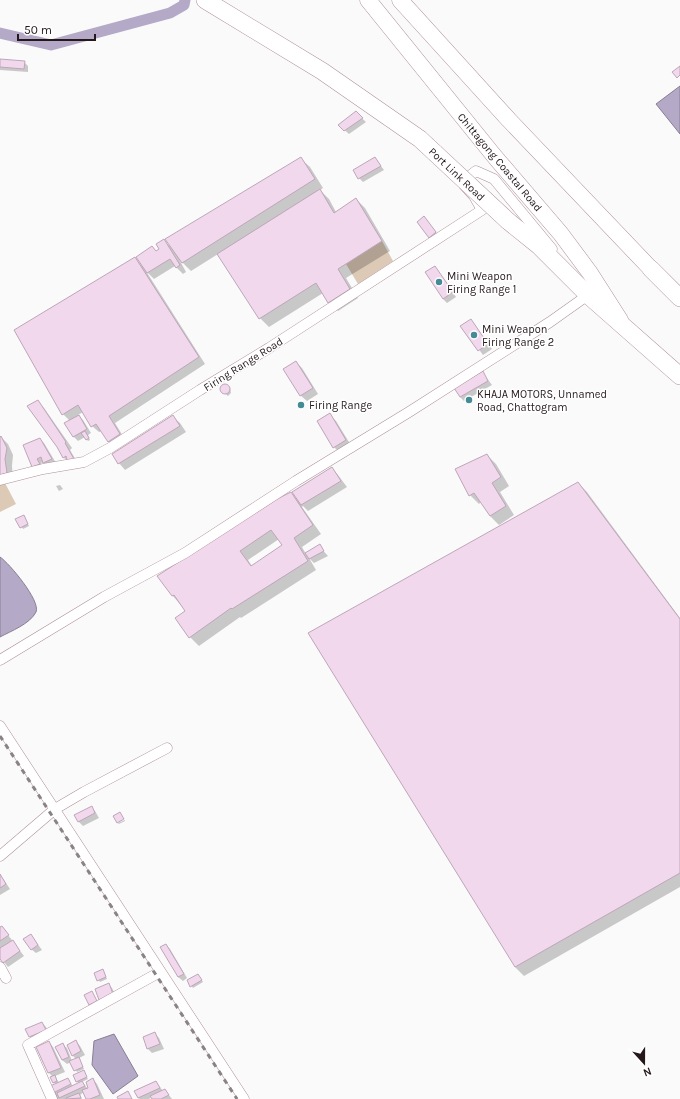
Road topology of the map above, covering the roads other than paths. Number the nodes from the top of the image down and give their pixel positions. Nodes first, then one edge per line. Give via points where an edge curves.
1 (368, 0) edge
2 (400, 0) edge
3 (208, 1) edge
4 (573, 260) junction
5 (651, 269) joint
6 (593, 291) junction
7 (680, 298) edge
8 (680, 376) edge
9 (0, 480) edge
10 (0, 660) edge
11 (0, 726) edge
12 (167, 748) dead end
13 (55, 809) junction
14 (0, 856) edge
15 (0, 966) edge
16 (160, 972) junction
17 (6, 978) dead end
18 (52, 1099) edge
19 (244, 1099) edge

1 - 4 main road, Chittagong Coastal Road via 561,234
2 - 5 main road via 509,120
3 - 6 highway, Port Link Road, bridge via 322,71 420,139 508,221
4 - 6 main road, Chittagong Coastal Road
4 - 9 street, Firing Range Road via 546,241 494,179 476,171 467,178 464,185 482,210 110,448 84,462
5 - 7 highway
6 - 8 highway, Port Link Road via 626,328
6 - 10 street via 544,326 185,553 104,596
11 - 13 street
12 - 13 street
13 - 14 street
13 - 16 street
15 - 17 street
16 - 18 street via 28,1045
16 - 19 street

